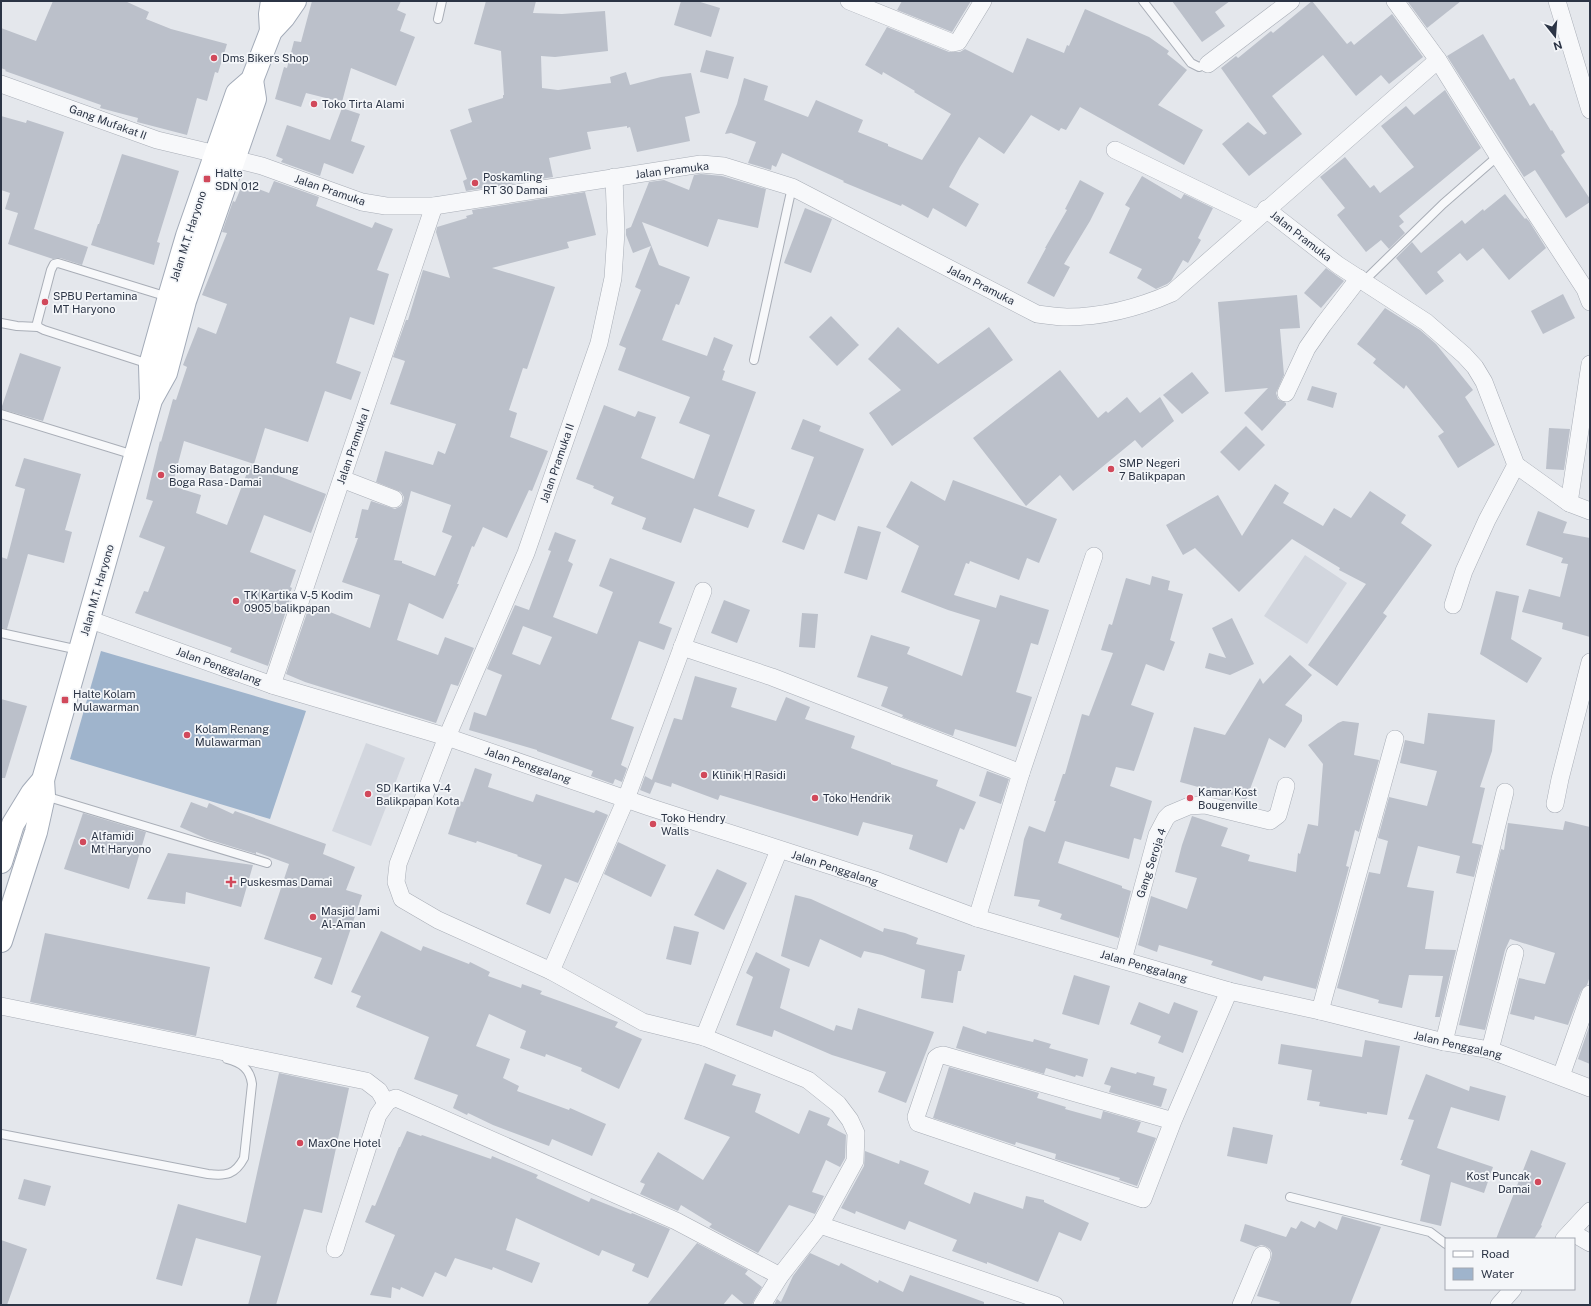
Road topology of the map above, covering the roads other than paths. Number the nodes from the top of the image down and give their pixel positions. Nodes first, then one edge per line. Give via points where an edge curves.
1 (272, 1) edge
2 (295, 1) edge
3 (442, 1) edge
4 (849, 1) edge
5 (983, 1) edge
6 (1143, 1) edge
7 (1291, 1) edge
8 (1395, 1) edge
9 (1557, 1) edge
10 (438, 19) dead end
11 (271, 31) junction
12 (1438, 60) junction
13 (1208, 64) joint
14 (1, 84) edge
15 (1590, 110) edge
16 (1115, 150) dead end
17 (1498, 156) junction
18 (225, 157) junction
19 (614, 177) junction
20 (792, 187) junction
21 (434, 206) junction
22 (1261, 214) junction
23 (1362, 280) junction
24 (177, 299) junction
25 (1590, 302) edge
26 (1, 323) edge
27 (38, 327) junction
28 (754, 360) dead end
29 (1590, 364) edge
30 (150, 365) junction
31 (1286, 393) dead end
32 (151, 400) junction
33 (1, 414) edge
34 (135, 455) junction
35 (1516, 466) junction
36 (342, 479) junction
37 (394, 499) dead end
38 (1569, 503) junction
39 (1590, 511) edge
40 (1094, 556) dead end
41 (703, 592) dead end
42 (1453, 605) dead end
43 (88, 619) junction
44 (1, 633) edge
45 (682, 647) junction
46 (79, 651) junction
47 (1590, 662) edge
48 (272, 685) junction
49 (447, 737) junction
50 (1395, 739) dead end
51 (1021, 773) junction
52 (1286, 786) dead end
53 (40, 790) junction
54 (1505, 792) dead end
55 (626, 799) junction
56 (1555, 804) dead end
57 (779, 850) junction
58 (1, 862) edge
59 (267, 863) dead end
60 (977, 918) junction
61 (1, 941) edge
62 (1515, 953) dead end
63 (1123, 960) junction
64 (551, 971) junction
65 (1229, 991) junction
66 (1590, 994) edge
67 (1, 1006) edge
68 (1320, 1011) junction
69 (1, 1014) edge
70 (704, 1037) junction
71 (1444, 1042) junction
72 (1490, 1050) junction
73 (1561, 1076) junction
74 (1590, 1088) edge
75 (386, 1103) junction
76 (1173, 1121) junction
77 (1, 1134) edge
78 (1290, 1197) dead end
79 (1590, 1211) edge
80 (820, 1225) junction
81 (1567, 1236) edge
82 (1575, 1238) edge
83 (1445, 1243) edge
84 (1590, 1243) edge
85 (335, 1249) dead end
86 (1262, 1255) dead end
87 (780, 1276) junction
88 (1511, 1290) edge
89 (762, 1305) edge
90 (1055, 1305) edge
91 (1241, 1305) edge
92 (1499, 1305) edge

1 - 11 main road, Jalan M.T. Haryono
2 - 11 main road, Jalan M.T. Haryono
3 - 10 lane
4 - 5 street via 953,43 958,42
6 - 13 lane via 1190,63 1199,67
7 - 13 street
8 - 12 street
9 - 15 street
11 - 18 main road, Jalan M.T. Haryono via 252,80 255,99
12 - 17 street
12 - 22 street
14 - 18 street, Gang Mufakat II via 157,140
16 - 22 street
17 - 23 lane
17 - 25 street via 1585,289
18 - 21 street, Jalan Pramuka via 262,166 362,202 386,206
18 - 24 main road, Jalan M.T. Haryono
19 - 20 street, Jalan Pramuka via 701,164 724,166
19 - 21 street, Jalan Pramuka
19 - 49 street, Jalan Pramuka II via 616,232 613,278 599,343 526,553
20 - 22 street, Jalan Pramuka via 1037,314 1067,317 1098,315 1148,304 1172,293
20 - 28 lane
21 - 36 street, Jalan Pramuka I
22 - 23 street, Jalan Pramuka
23 - 31 street via 1323,324 1307,348
23 - 35 street, Jalan Pramuka via 1426,322 1475,367 1484,382
24 - 27 lane via 56,263 51,270 36,323
24 - 30 main road, Jalan M.T. Haryono
24 - 32 main road, Jalan M.T. Haryono via 166,373
26 - 27 lane
27 - 30 lane
29 - 38 street
30 - 32 main road, Jalan M.T. Haryono
32 - 34 main road, Jalan M.T. Haryono
33 - 34 lane
34 - 43 main road, Jalan M.T. Haryono
35 - 38 street
35 - 42 street via 1487,520 1464,572
36 - 37 street
36 - 48 street, Jalan Pramuka I
38 - 39 street
40 - 51 street
41 - 45 street
43 - 46 main road, Jalan M.T. Haryono
43 - 48 street, Jalan Penggalang
44 - 46 lane
45 - 51 street via 772,677
45 - 55 street
46 - 53 main road, Jalan M.T. Haryono
47 - 56 street
48 - 49 street, Jalan Penggalang
49 - 55 street, Jalan Penggalang
49 - 64 street, Jalan Pramuka II via 398,864 396,882 402,899 438,920
50 - 68 street
51 - 60 street
52 - 63 street, Gang Seroja 4 via 1278,815 1270,821 1205,805 1189,806 1166,818 1157,835 1148,864
53 - 58 main road, Jalan M.T. Haryono via 13,824
53 - 59 lane
53 - 61 main road, Jalan M.T. Haryono via 36,832
54 - 71 street
55 - 57 street, Jalan Penggalang
55 - 64 street
57 - 60 street, Jalan Penggalang via 875,880
57 - 70 street
60 - 63 street, Jalan Penggalang
62 - 72 street
63 - 65 street, Jalan Penggalang
64 - 70 street, Jalan Pramuka II via 643,1022
65 - 68 street, Jalan Penggalang
65 - 76 street
66 - 73 street
67 - 75 street via 366,1081 379,1091
68 - 71 street, Jalan Penggalang
69 - 77 lane via 230,1060 248,1070 252,1084 244,1158 235,1171 221,1175
70 - 80 street, Jalan Pramuka II via 808,1080 838,1104 850,1120 856,1133 855,1161
71 - 72 street, Jalan Penggalang
72 - 73 street, Jalan Penggalang
73 - 74 street, Jalan Penggalang
75 - 85 street via 378,1116
75 - 87 street via 396,1098 584,1180 676,1221
76 - 76 street via 1143,1199 918,1123 916,1118 936,1058 943,1055
78 - 83 lane via 1430,1232
79 - 81 street
80 - 87 street, Jalan Pramuka II
80 - 90 street
82 - 84 street
86 - 91 street
87 - 89 street, Jalan Pramuka II
88 - 92 street

